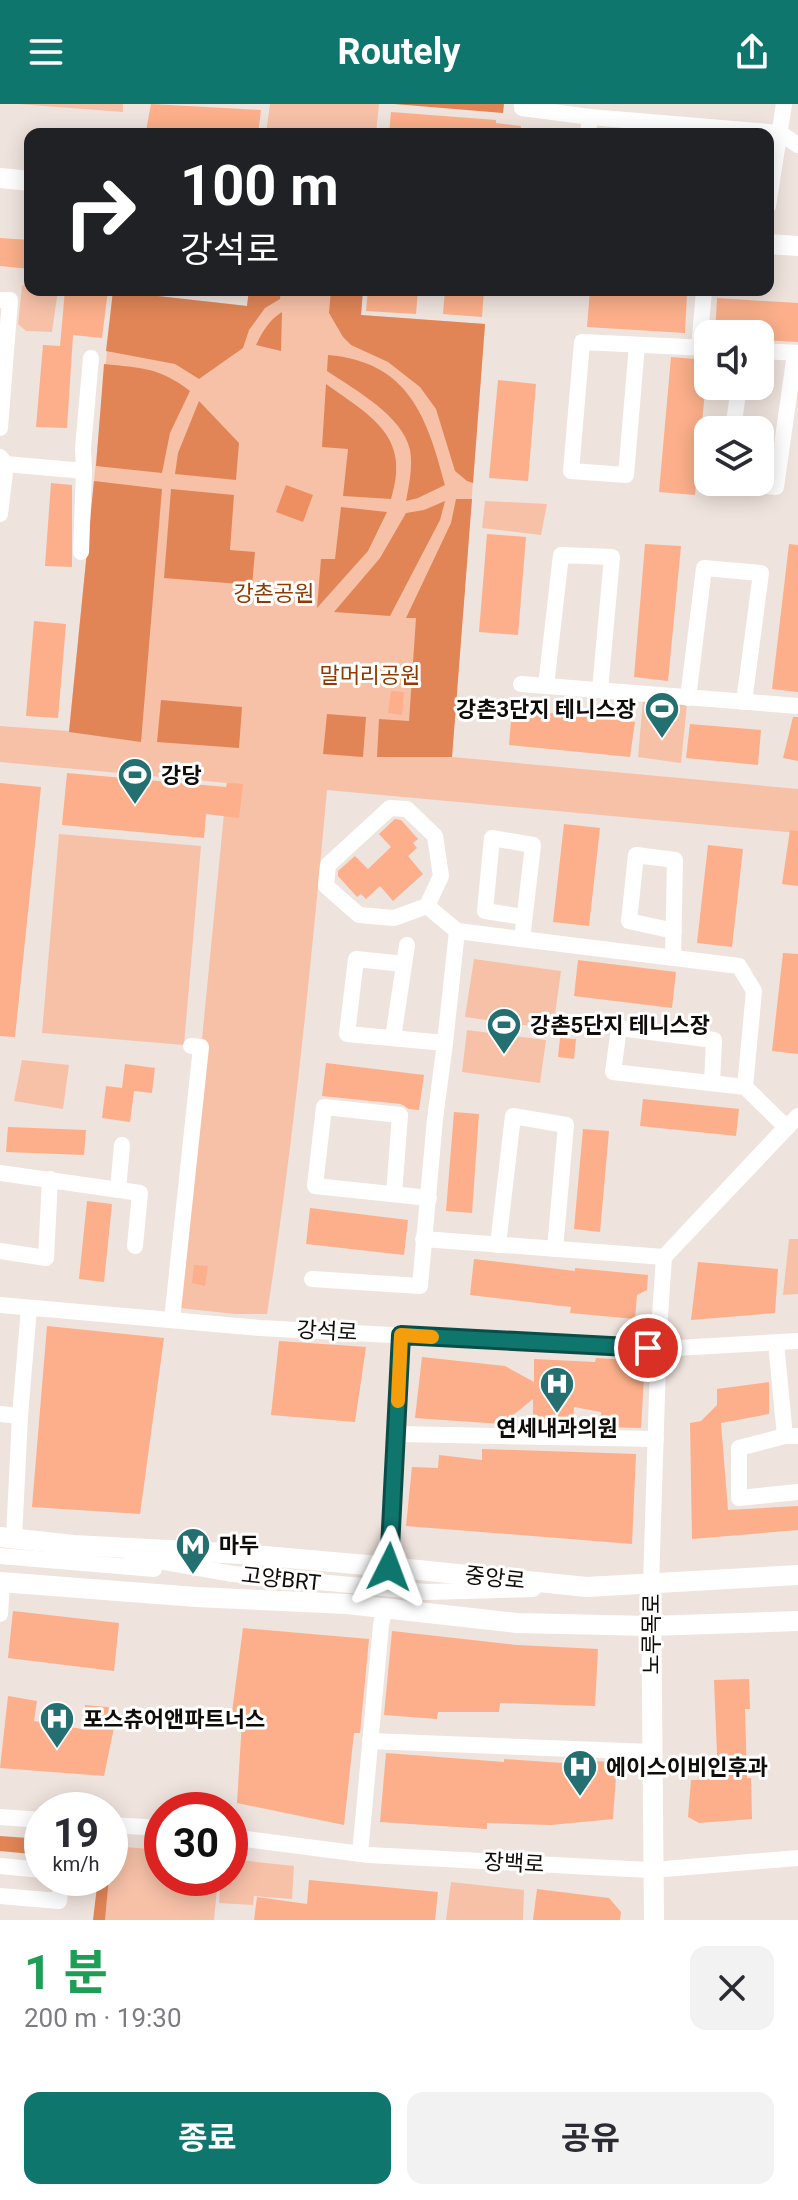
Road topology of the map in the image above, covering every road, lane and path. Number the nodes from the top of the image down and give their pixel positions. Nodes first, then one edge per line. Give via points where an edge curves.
1 (522, 104) edge
2 (784, 104) edge
3 (646, 112) edge
4 (589, 126) edge
5 (748, 128) edge
6 (774, 132) edge
7 (780, 133) junction
8 (798, 145) edge
9 (774, 170) edge
10 (0, 178) edge
11 (24, 180) edge
12 (774, 244) edge
13 (798, 246) edge
14 (704, 296) edge
15 (0, 300) edge
16 (704, 320) edge
17 (637, 345) junction
18 (694, 348) edge
19 (774, 352) edge
20 (796, 353) edge
21 (91, 358) dead end
22 (0, 428) edge
23 (3, 460) edge
24 (84, 471) junction
25 (774, 487) edge
26 (0, 514) edge
27 (81, 552) dead end
28 (521, 684) dead end
29 (546, 686) junction
30 (600, 690) junction
31 (688, 698) junction
32 (744, 702) junction
33 (798, 706) edge
34 (427, 906) junction
35 (524, 917) junction
36 (457, 931) junction
37 (674, 931) junction
38 (522, 939) junction
39 (407, 945) dead end
40 (673, 958) junction
41 (404, 964) junction
42 (393, 1038) junction
43 (445, 1043) junction
44 (191, 1046) dead end
45 (712, 1083) junction
46 (745, 1087) junction
47 (798, 1116) edge
48 (122, 1145) dead end
49 (0, 1173) edge
50 (50, 1179) junction
51 (118, 1190) junction
52 (394, 1194) junction
53 (429, 1198) junction
54 (423, 1239) junction
55 (498, 1245) junction
56 (135, 1246) dead end
57 (555, 1249) junction
58 (0, 1251) edge
59 (664, 1257) junction
60 (312, 1279) dead end
61 (0, 1305) edge
62 (29, 1308) junction
63 (172, 1320) junction
64 (401, 1335) junction
65 (798, 1341) edge
66 (776, 1343) junction
67 (659, 1349) junction
68 (0, 1414) edge
69 (20, 1416) junction
70 (396, 1434) junction
71 (792, 1436) edge
72 (656, 1439) junction
73 (798, 1492) edge
74 (7, 1538) edge
75 (73, 1545) junction
76 (0, 1556) edge
77 (389, 1567) junction
78 (798, 1575) edge
79 (1, 1583) edge
80 (651, 1585) junction
81 (587, 1587) junction
82 (347, 1604) junction
83 (385, 1608) junction
84 (0, 1614) edge
85 (798, 1621) edge
86 (650, 1626) junction
87 (370, 1741) junction
88 (652, 1752) junction
89 (0, 1817) edge
90 (24, 1819) edge
91 (248, 1839) edge
92 (360, 1854) junction
93 (798, 1858) edge
94 (0, 1866) edge
95 (24, 1868) edge
96 (653, 1870) junction
97 (0, 1896) edge
98 (60, 1896) edge
99 (654, 1920) edge

1 - 4 street
2 - 7 street
3 - 4 street
3 - 5 street
6 - 7 street
7 - 8 street
7 - 9 street
10 - 11 main road
12 - 13 main road
14 - 16 street
15 - 22 street via 10,300
17 - 17 street via 582,342 571,471 626,475
17 - 18 street
19 - 20 street
20 - 25 street
21 - 24 street
23 - 24 street
23 - 26 street
24 - 27 street
28 - 29 street
29 - 30 street
29 - 30 street via 561,555 612,557
30 - 31 street
31 - 32 street
31 - 32 street via 704,568 761,573
32 - 33 street
34 - 34 street via 441,876 435,836 407,809 390,808 328,865 326,886 359,915 394,918
34 - 36 street
35 - 35 street via 533,845 492,838 485,911
35 - 38 street
36 - 38 street
36 - 43 street
37 - 37 street via 675,860 636,855 629,921
37 - 40 street
38 - 40 street
39 - 41 street
40 - 46 street via 739,966 754,991
41 - 42 street
41 - 42 street via 356,959 347,1034
42 - 43 street
43 - 53 street
44 - 63 street via 201,1047
45 - 45 street via 613,1072 619,1028 714,1040
45 - 46 street
46 - 59 street via 786,1127
47 - 59 street
48 - 51 street
49 - 50 street
50 - 51 street
50 - 58 street via 46,1258
51 - 56 street via 140,1193
52 - 52 street via 400,1115 324,1107 315,1186
52 - 53 street
53 - 54 street
54 - 55 street
54 - 60 street via 420,1286
55 - 57 street
55 - 57 street via 513,1116 566,1125
57 - 59 street
59 - 67 street, 노루목로
61 - 62 street, 강석로
62 - 63 street, 강석로
62 - 69 street
63 - 64 street, 강석로
64 - 67 street, 강석로
64 - 70 street
65 - 66 street, 강석로
66 - 67 street, 강석로
66 - 71 street
67 - 72 street, 노루목로
68 - 69 street
69 - 74 street
70 - 72 street
70 - 77 street
71 - 73 street via 739,1448 739,1498
72 - 80 street, 노루목로
74 - 75 main road, 중앙로
75 - 77 main road, 중앙로
75 - 81 street, 고양BRT via 233,1574 426,1592
76 - 82 street, 고양BRT via 188,1572
77 - 81 main road, 중앙로
78 - 80 main road, 중앙로
79 - 82 main road, 중앙로
79 - 84 street
80 - 81 main road, 중앙로
80 - 86 main road, 노루목로
82 - 83 main road, 중앙로
83 - 86 main road, 중앙로 via 517,1623
83 - 87 street
85 - 86 main road, 중앙로
86 - 88 main road, 노루목로
87 - 88 street
87 - 92 street
88 - 96 main road, 노루목로
89 - 90 street
91 - 92 street, 장백로
92 - 96 street, 장백로
93 - 96 street, 장백로
94 - 95 street
96 - 99 main road, 노루목로
97 - 98 street via 59,1901

